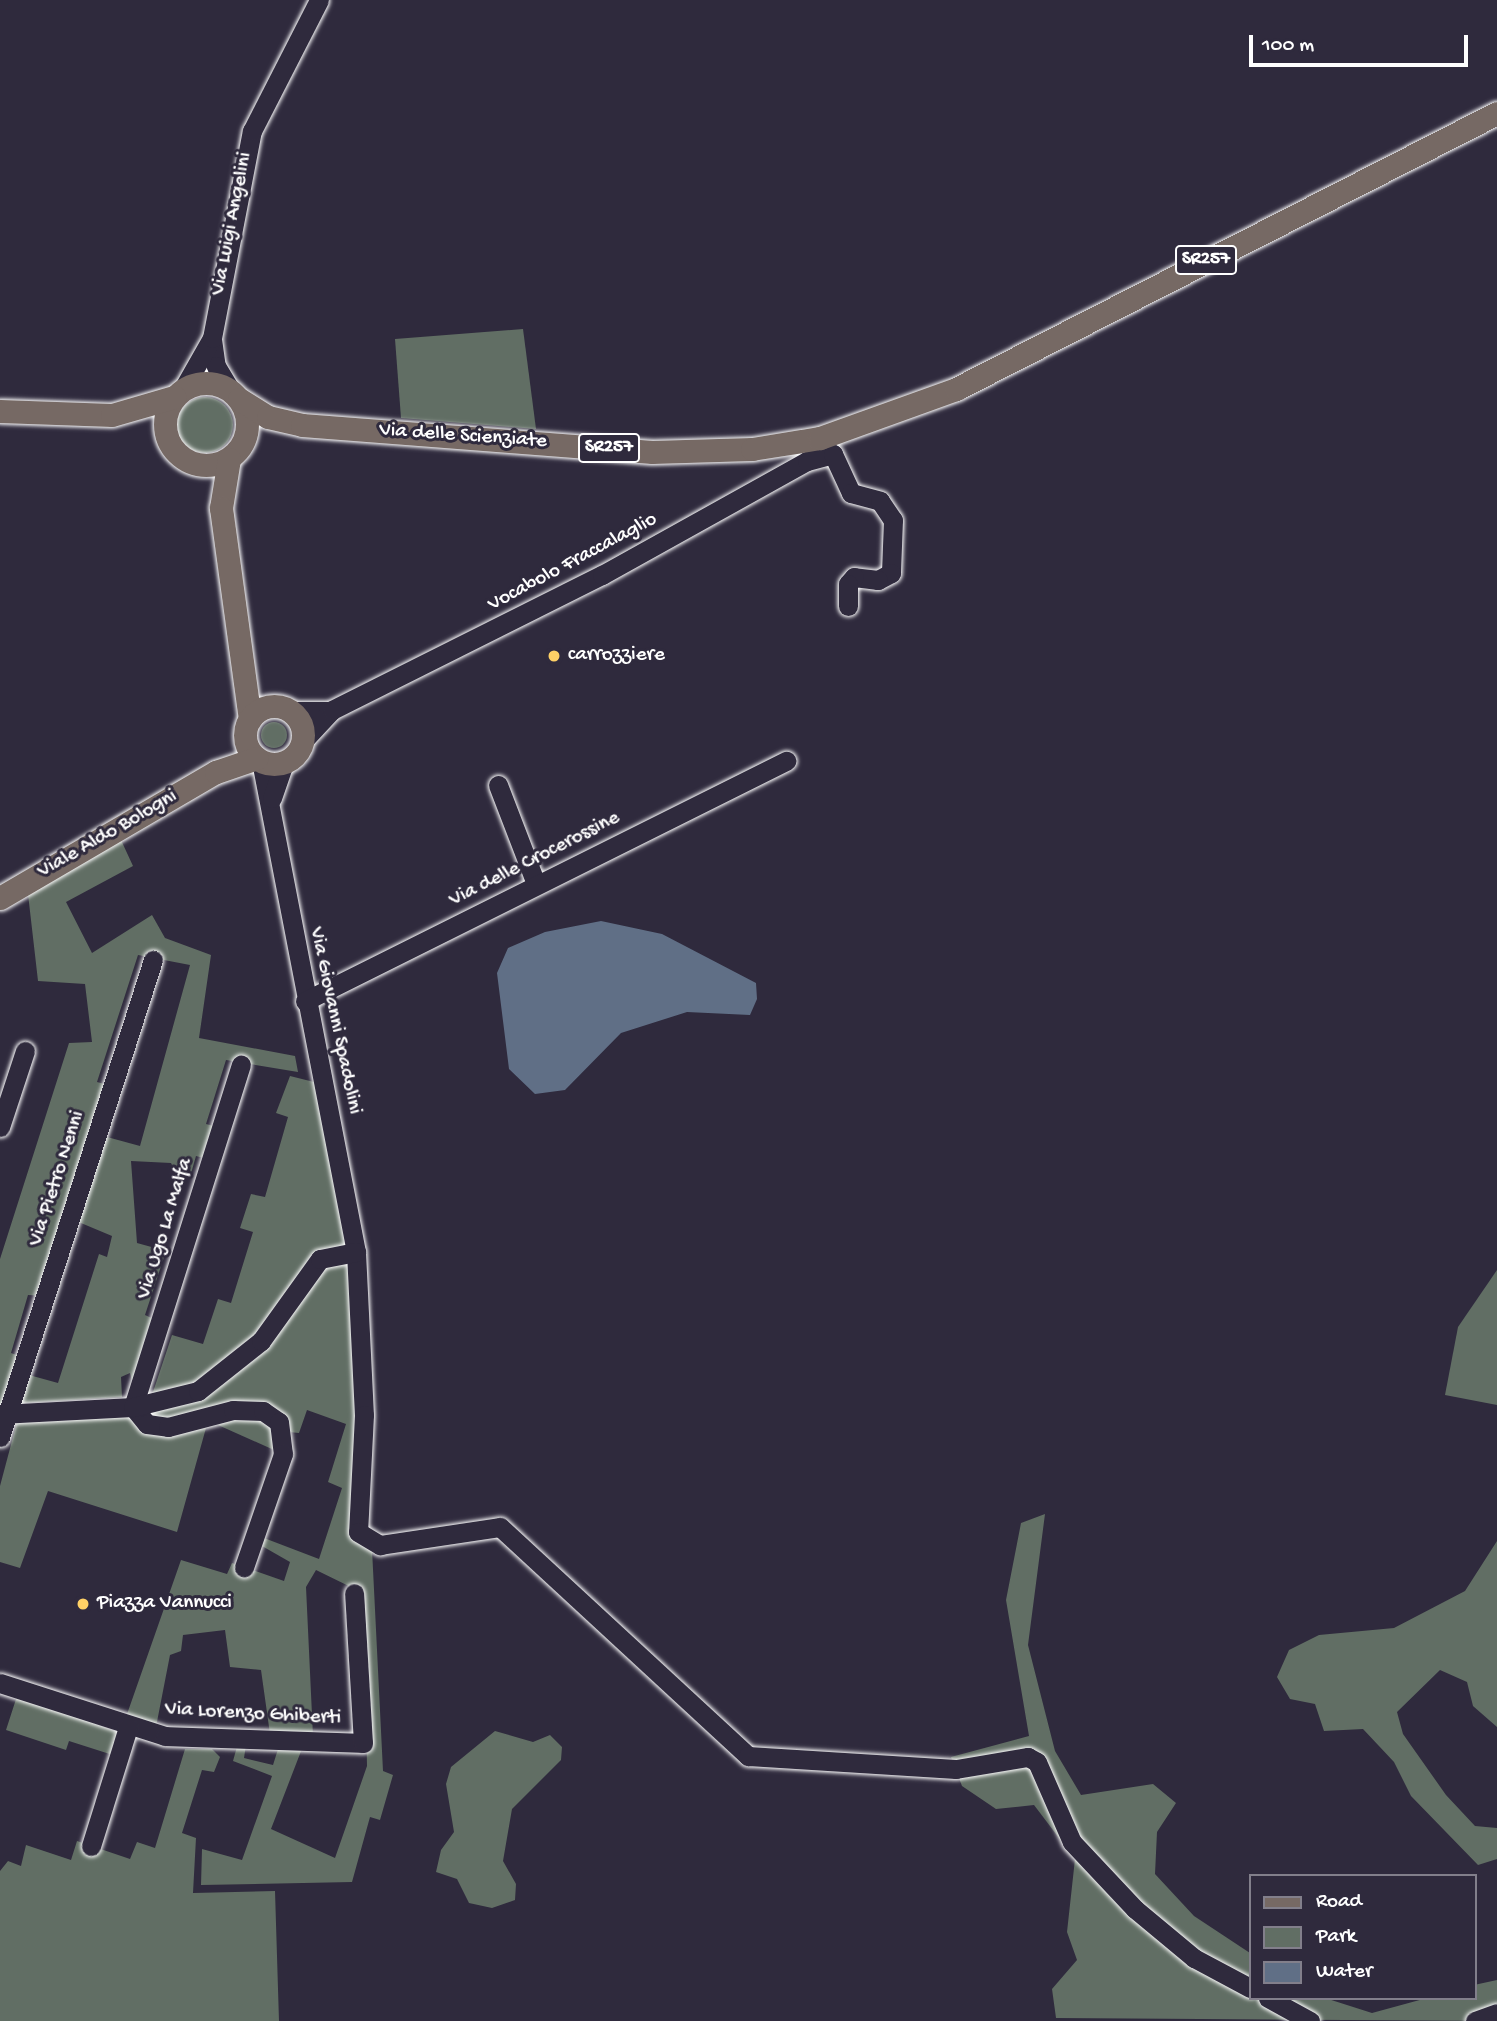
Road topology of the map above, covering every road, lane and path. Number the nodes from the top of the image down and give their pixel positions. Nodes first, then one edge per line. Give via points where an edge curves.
1 (319, 0) edge
2 (1497, 113) edge
3 (212, 338) junction
4 (179, 393) junction
5 (235, 395) junction
6 (0, 411) edge
7 (112, 415) junction
8 (302, 425) junction
9 (171, 446) junction
10 (235, 454) junction
11 (192, 463) junction
12 (222, 508) junction
13 (848, 606) dead end
14 (246, 670) junction
15 (283, 709) junction
16 (332, 710) junction
17 (248, 726) junction
18 (303, 741) junction
19 (267, 761) junction
20 (786, 761) dead end
21 (216, 772) junction
22 (498, 785) dead end
23 (536, 884) junction
24 (0, 898) edge
25 (153, 960) dead end
26 (304, 1001) junction
27 (24, 1051) dead end
28 (241, 1065) dead end
29 (0, 1127) edge
30 (356, 1252) junction
31 (134, 1408) junction
32 (4, 1413) edge
33 (0, 1437) edge
34 (244, 1567) dead end
35 (354, 1593) dead end
36 (2, 1691) edge
37 (128, 1727) junction
38 (91, 1846) dead end
39 (1248, 1987) edge
40 (1272, 2000) edge
41 (1497, 2013) edge
42 (1310, 2021) edge
43 (1475, 2021) edge

1 - 3 street, Via Luigi Angelini via 252,131
2 - 8 main road, Via delle Scienziate / SR257 via 912,409 820,438 740,450 652,452
3 - 4 street, Via Luigi Angelini
3 - 5 street, Via Luigi Angelini via 216,366
4 - 5 main road, SR257 via 207,383
4 - 7 main road, SR257
4 - 9 main road via 164,421
5 - 8 main road, Via delle Scienziate / SR257 via 268,416
5 - 10 main road via 248,423
6 - 7 main road, SR257
7 - 9 main road, SR257 via 141,424
8 - 10 main road, Via delle Scienziate / SR257 via 270,430
9 - 11 main road, SR257
10 - 11 main road, SR257
10 - 12 main road
11 - 12 main road
12 - 14 main road
13 - 16 street, Vocabolo Fraccalaglio via 848,584 854,577 878,580 891,573 893,520 880,501 851,493 834,454 807,461 602,575
14 - 15 main road
14 - 17 main road
15 - 16 street
15 - 17 main road
15 - 18 main road
16 - 18 street
17 - 19 main road
17 - 21 main road, Viale Aldo Bologni
18 - 19 main road
19 - 21 main road, Viale Aldo Bologni
19 - 26 street, Via Giovanni Spadolini
20 - 23 street, Via delle Crocerossine
21 - 24 main road, Viale Aldo Bologni
22 - 23 street
23 - 26 street, Via delle Crocerossine
25 - 32 street, Via Pietro Nenni
26 - 30 street, Via Giovanni Spadolini
27 - 29 street
28 - 31 street, Via Ugo La Malfa
30 - 31 street via 320,1259 261,1341 214,1382
30 - 39 street, Via Giovanni Spadolini via 364,1415 355,1517 366,1541 399,1544 482,1525 500,1527 748,1756 946,1769 1028,1757 1037,1762 1072,1842 1135,1909 1194,1958
31 - 32 street
31 - 34 street via 147,1424 169,1427 233,1410 263,1411 279,1422 283,1454
32 - 33 street, Via Pietro Nenni
35 - 37 street, Via Lorenzo Ghiberti via 363,1742 165,1736
36 - 37 street, Via Lorenzo Ghiberti
37 - 38 street
40 - 42 street
41 - 43 street

